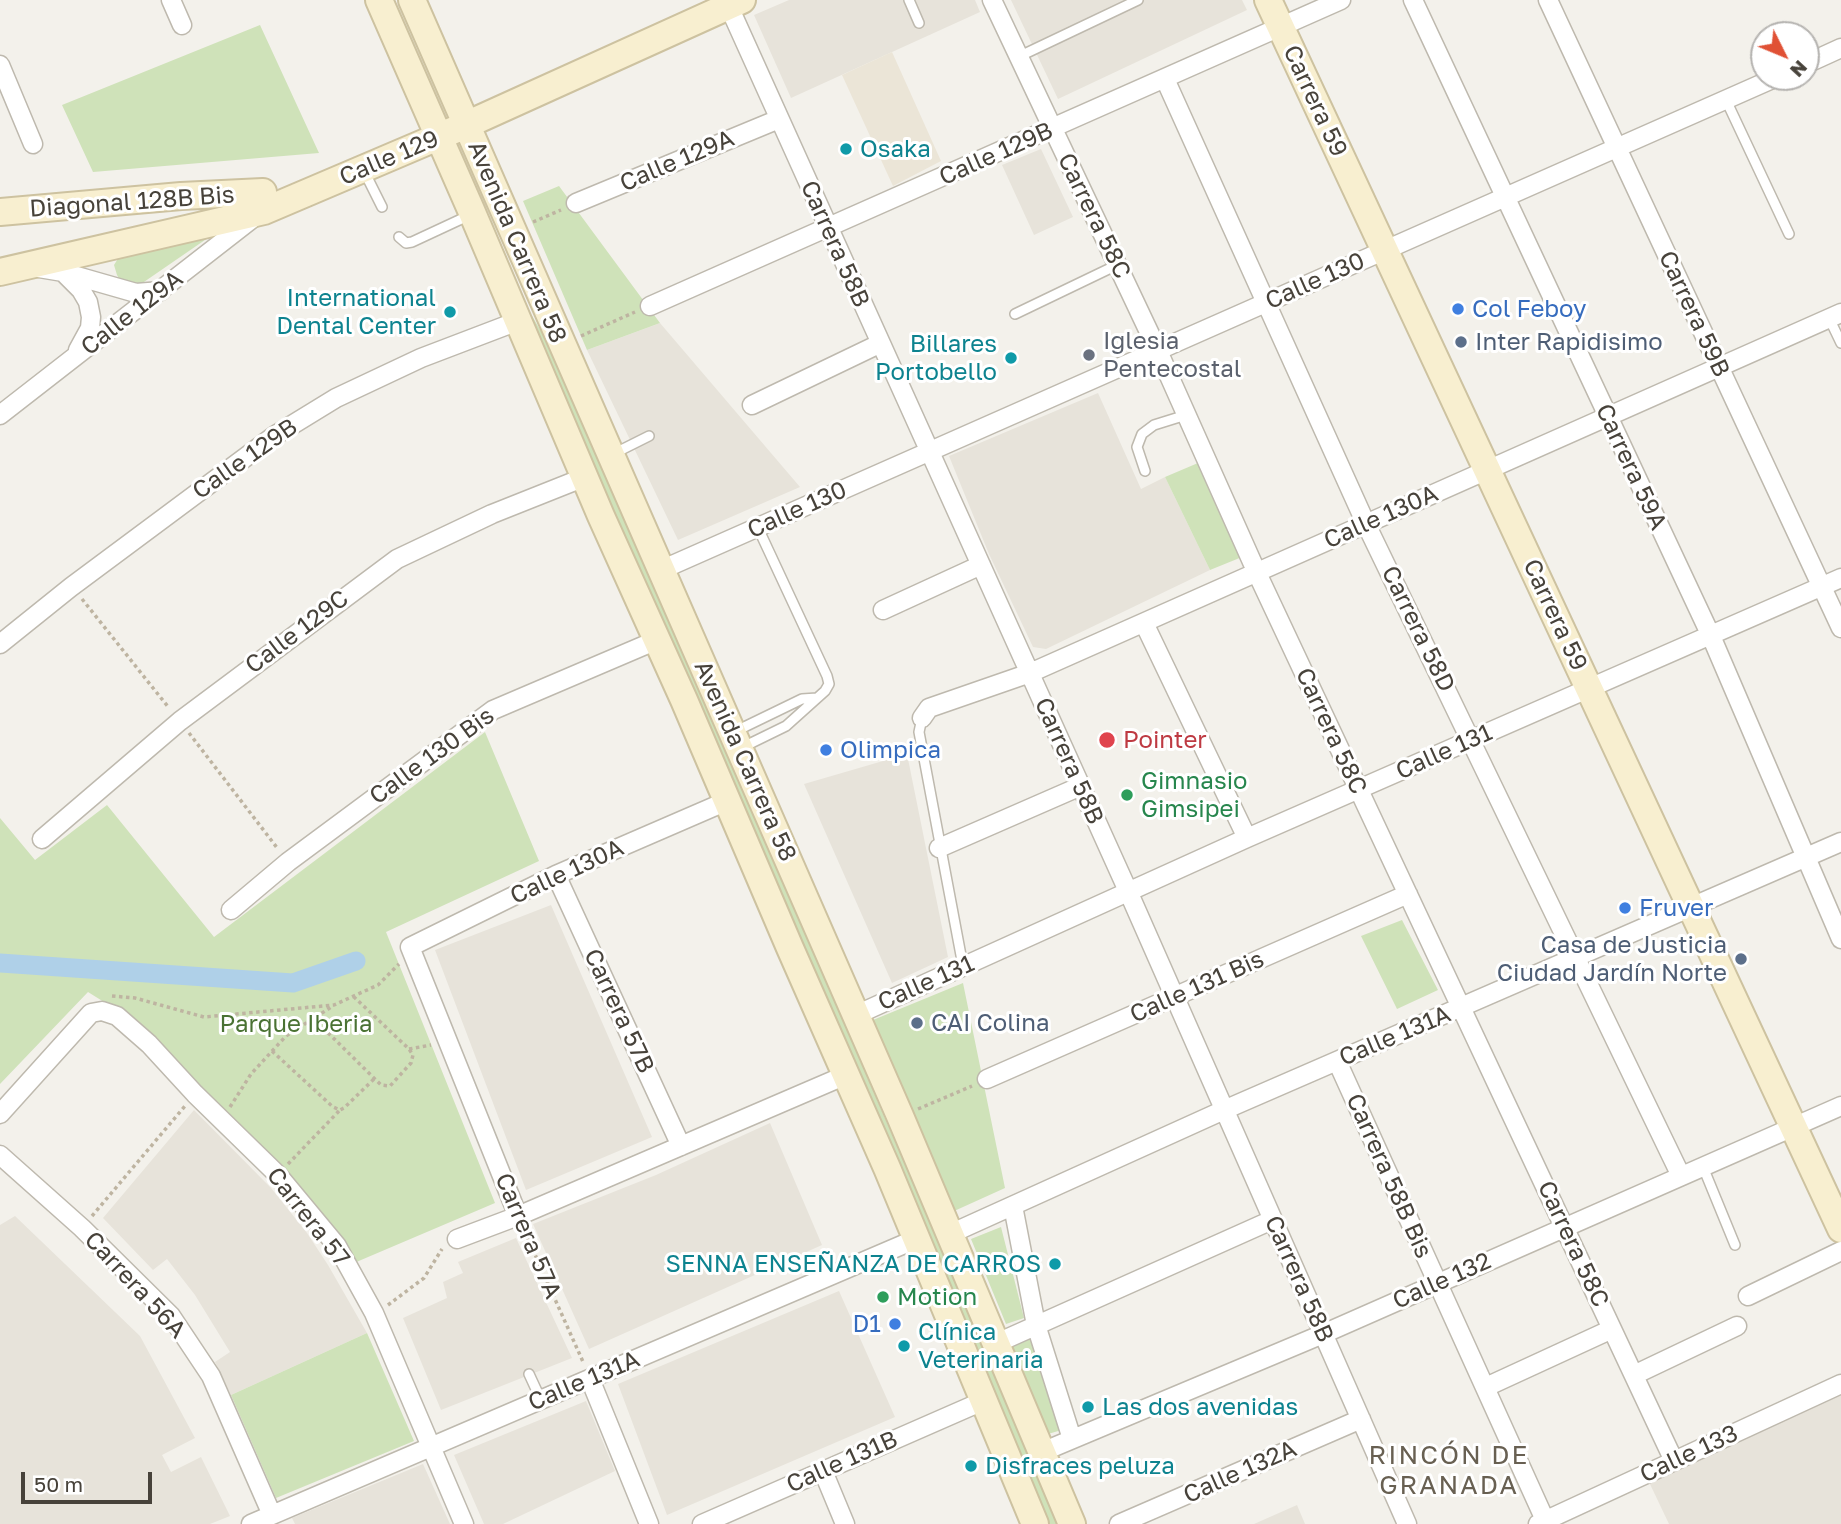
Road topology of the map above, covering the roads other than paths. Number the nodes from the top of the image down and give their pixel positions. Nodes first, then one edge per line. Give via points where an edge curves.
1 (170, 0) edge
2 (379, 0) edge
3 (412, 0) edge
4 (700, 0) edge
5 (909, 0) edge
6 (992, 0) edge
7 (1138, 0) edge
8 (1268, 0) edge
9 (1341, 0) edge
10 (1413, 0) edge
11 (1548, 0) edge
12 (732, 2) edge
13 (919, 23) dead end
14 (182, 25) dead end
15 (1280, 27) junction
16 (1840, 50) edge
17 (1018, 57) junction
18 (1820, 58) edge
19 (0, 65) edge
20 (1165, 79) junction
21 (1750, 89) edge
22 (1726, 100) junction
23 (463, 117) junction
24 (779, 119) junction
25 (435, 129) junction
26 (1052, 129) junction
27 (33, 144) dead end
28 (1618, 148) junction
29 (363, 169) junction
30 (1505, 198) junction
31 (263, 202) junction
32 (576, 203) road end
33 (382, 207) dead end
34 (0, 212) edge
35 (473, 214) junction
36 (828, 229) junction
37 (1789, 234) dead end
38 (399, 237) dead end
39 (1384, 251) junction
40 (6, 265) edge
41 (1117, 265) junction
42 (63, 272) junction
43 (161, 290) junction
44 (1266, 303) junction
45 (650, 306) road end
46 (1015, 314) dead end
47 (1835, 315) edge
48 (518, 321) junction
49 (1841, 343) edge
50 (879, 344) junction
51 (1158, 351) junction
52 (69, 361) junction
53 (1718, 367) junction
54 (752, 405) dead end
55 (0, 415) edge
56 (1186, 415) junction
57 (1607, 416) junction
58 (649, 436) dead end
59 (930, 452) junction
60 (610, 455) junction
61 (1486, 470) junction
62 (1145, 471) dead end
63 (585, 477) junction
64 (1366, 524) junction
65 (758, 528) junction
66 (981, 565) junction
67 (661, 570) junction
68 (1257, 573) junction
69 (1841, 578) edge
70 (1822, 587) junction
71 (883, 610) dead end
72 (1144, 623) junction
73 (1841, 628) edge
74 (1711, 636) junction
75 (657, 640) junction
76 (0, 645) edge
77 (1030, 673) junction
78 (1589, 688) junction
79 (817, 698) junction
80 (922, 718) joint
81 (1472, 739) junction
82 (736, 741) junction
83 (1081, 786) junction
84 (1359, 790) junction
85 (727, 801) junction
86 (1247, 838) junction
87 (41, 839) dead end
88 (1841, 842) edge
89 (939, 848) junction
90 (1805, 857) junction
91 (556, 875) junction
92 (1128, 891) junction
93 (1408, 894) junction
94 (1692, 907) junction
95 (231, 910) dead end
96 (1841, 939) edge
97 (410, 947) joint
98 (1576, 957) junction
99 (963, 966) junction
100 (1174, 998) junction
101 (1461, 1007) junction
102 (856, 1014) junction
103 (1337, 1061) junction
104 (846, 1075) junction
105 (986, 1079) road end
106 (1841, 1106) edge
107 (1224, 1110) junction
108 (0, 1114) edge
109 (1794, 1127) junction
110 (681, 1146) junction
111 (0, 1155) edge
112 (1703, 1167) junction
113 (1681, 1176) junction
114 (1013, 1206) junction
115 (518, 1216) junction
116 (1272, 1220) junction
117 (1564, 1228) junction
118 (1841, 1229) edge
119 (950, 1234) junction
120 (916, 1238) junction
121 (457, 1239) road end
122 (1735, 1245) dead end
123 (1841, 1251) edge
124 (1437, 1284) junction
125 (1748, 1296) dead end
126 (1036, 1325) junction
127 (1737, 1326) dead end
128 (1612, 1329) junction
129 (1323, 1334) junction
130 (996, 1343) junction
131 (530, 1374) dead end
132 (1634, 1375) junction
133 (590, 1379) junction
134 (1841, 1384) edge
135 (1486, 1387) junction
136 (541, 1399) junction
137 (983, 1401) junction
138 (1361, 1419) junction
139 (1072, 1440) junction
140 (430, 1447) junction
141 (1042, 1452) junction
142 (1674, 1461) junction
143 (823, 1471) junction
144 (270, 1519) edge
145 (1542, 1522) edge
146 (464, 1524) edge
147 (649, 1524) edge
148 (702, 1524) edge
149 (845, 1524) edge
150 (1035, 1524) edge
151 (1072, 1524) edge
152 (1119, 1524) edge
153 (1407, 1524) edge

1 - 14 street
2 - 25 main road, Avenida Carrera 58
3 - 23 main road, Avenida Carrera 58
4 - 23 main road, Calle 129
5 - 13 lane
6 - 17 street, Carrera 58C
7 - 17 lane
8 - 15 main road, Carrera 59
9 - 15 street, Calle 129B
10 - 30 street, Carrera 59A
11 - 28 street, Carrera 59B
12 - 23 main road, Calle 129
12 - 24 street, Carrera 58B
15 - 20 street, Calle 129B
15 - 39 main road, Carrera 59
16 - 18 street
17 - 26 street, Carrera 58C
19 - 27 street
20 - 26 street, Calle 129B
20 - 44 street, Carrera 58D
21 - 22 street, Calle 130
22 - 28 street, Calle 130
22 - 37 lane
23 - 25 main road, Calle 129
23 - 60 main road, Avenida Carrera 58
24 - 32 street, Calle 129A
24 - 36 street, Carrera 58B
25 - 29 main road, Calle 129
25 - 31 main road, Calle 129
25 - 35 main road, Avenida Carrera 58
26 - 36 street, Calle 129B
26 - 41 street, Carrera 58C
28 - 30 street, Calle 130
28 - 53 street, Carrera 59B
29 - 31 main road, Calle 129
29 - 33 lane
30 - 39 street, Calle 130
30 - 57 street, Carrera 59A
31 - 34 main road, Diagonal 128B Bis via 181,196
31 - 40 main road, Calle 129 via 202,210
31 - 43 street, Calle 129A
35 - 38 lane via 412,242
35 - 48 main road, Avenida Carrera 58
36 - 45 street, Calle 129B
36 - 50 street, Carrera 58B
39 - 44 street, Calle 130
39 - 61 main road, Carrera 59
40 - 42 street, Calle 129
41 - 46 lane
41 - 51 street, Carrera 58C
42 - 43 street via 136,293
42 - 52 street via 81,290 91,317 83,343
43 - 52 street, Calle 129A
44 - 51 street, Calle 130
44 - 64 street, Carrera 58D
47 - 49 lane
47 - 53 street, Calle 130A
48 - 63 main road, Avenida Carrera 58
48 - 76 street, Calle 129B via 348,392 274,436
50 - 54 street
50 - 59 street, Carrera 58B
51 - 56 street, Carrera 58C
51 - 59 street, Calle 130
52 - 55 street, Calle 129A
53 - 57 street, Calle 130A
53 - 70 street, Carrera 59B
56 - 62 lane via 1154,425 1142,434 1137,447
56 - 68 street, Carrera 58C
57 - 61 street, Calle 130A
57 - 74 street, Carrera 59A
58 - 60 lane
59 - 65 street, Calle 130
59 - 66 street, Carrera 58B
60 - 67 main road, Avenida Carrera 58
61 - 64 street, Calle 130A
61 - 78 main road, Carrera 59
63 - 75 main road, Avenida Carrera 58
63 - 87 street, Calle 129C via 397,559 180,721
64 - 68 street, Calle 130A
64 - 81 street, Carrera 58D
65 - 67 street, Calle 130
65 - 79 lane via 827,676 829,684
66 - 71 street
66 - 77 street, Carrera 58B
67 - 82 main road, Avenida Carrera 58
68 - 72 street, Calle 130A
68 - 84 street, Carrera 58C
69 - 70 street, Calle 131
70 - 73 street, Carrera 59B
70 - 74 street, Calle 131
72 - 77 street, Calle 130A
72 - 86 street
74 - 78 street, Calle 131
74 - 90 street, Carrera 59A
75 - 85 main road, Avenida Carrera 58
75 - 95 street, Calle 130 Bis via 493,710 288,862
77 - 80 street, Calle 130A via 929,708
77 - 83 street, Carrera 58B
78 - 81 street, Calle 131
78 - 94 main road, Carrera 59
79 - 82 lane via 802,699
79 - 82 lane via 786,726
80 - 89 lane via 919,732
81 - 84 street, Calle 131
81 - 98 street, Carrera 58D
82 - 102 main road, Avenida Carrera 58
83 - 89 street
83 - 92 street, Carrera 58B
84 - 86 street, Calle 131
84 - 93 street, Carrera 58C
85 - 91 street, Calle 130A
85 - 104 main road, Avenida Carrera 58
86 - 92 street, Calle 131
88 - 90 street, Calle 131A
89 - 99 lane
90 - 94 street, Calle 131A
90 - 96 street, Carrera 59A
91 - 97 street, Calle 130A
91 - 110 street, Carrera 57B
92 - 99 street, Calle 131
92 - 100 street, Carrera 58B
93 - 100 street, Calle 131 Bis
93 - 101 street, Carrera 58C
94 - 98 street, Calle 131A
94 - 109 main road, Carrera 59
97 - 115 street, Carrera 57A
98 - 101 street, Calle 131A
98 - 113 street, Carrera 58D
99 - 102 street, Calle 131
100 - 105 street, Calle 131 Bis
100 - 107 street, Carrera 58B
101 - 103 street, Calle 131A
101 - 117 street, Carrera 58C
102 - 119 main road, Avenida Carrera 58
103 - 107 street, Calle 131A
103 - 124 street, Carrera 58B Bis
104 - 110 street
104 - 120 main road, Avenida Carrera 58
106 - 109 street, Calle 132
107 - 114 street, Calle 131A
107 - 116 street, Carrera 58B
108 - 140 street, Carrera 57 via 91,1013 117,1016 278,1174 337,1246 374,1313
109 - 112 street, Calle 132
109 - 118 main road, Carrera 59
110 - 115 street
111 - 144 street, Carrera 56A via 171,1317 225,1404
112 - 113 street, Calle 132
112 - 122 lane
113 - 117 street, Calle 132
114 - 119 street, Calle 131A
114 - 126 street
115 - 121 street
116 - 126 street
116 - 129 street, Carrera 58B
117 - 124 street, Calle 132
117 - 128 street, Carrera 58C
119 - 130 main road, Avenida Carrera 58
120 - 133 street, Calle 131A
120 - 137 main road, Avenida Carrera 58
123 - 125 street
124 - 129 street, Calle 132
124 - 135 street, Carrera 58B Bis
126 - 130 street
126 - 139 street
127 - 132 street
128 - 132 street, Carrera 58C
128 - 135 street
129 - 138 street, Carrera 58B
129 - 139 street, Calle 132
130 - 141 main road, Avenida Carrera 58
131 - 136 lane
132 - 142 street, Carrera 58C
133 - 136 street, Calle 131A
133 - 147 street
134 - 142 street, Calle 133
135 - 145 street, Carrera 58B Bis
136 - 140 street, Calle 131A
137 - 143 street, Calle 131B
137 - 150 main road, Avenida Carrera 58
138 - 152 street, Calle 132A
138 - 153 street, Carrera 58B
139 - 141 street, Calle 132
140 - 144 street, Calle 131A
140 - 146 street, Carrera 57
141 - 151 main road, Avenida Carrera 58
142 - 145 street, Calle 133
143 - 148 street, Calle 131B
143 - 149 street

